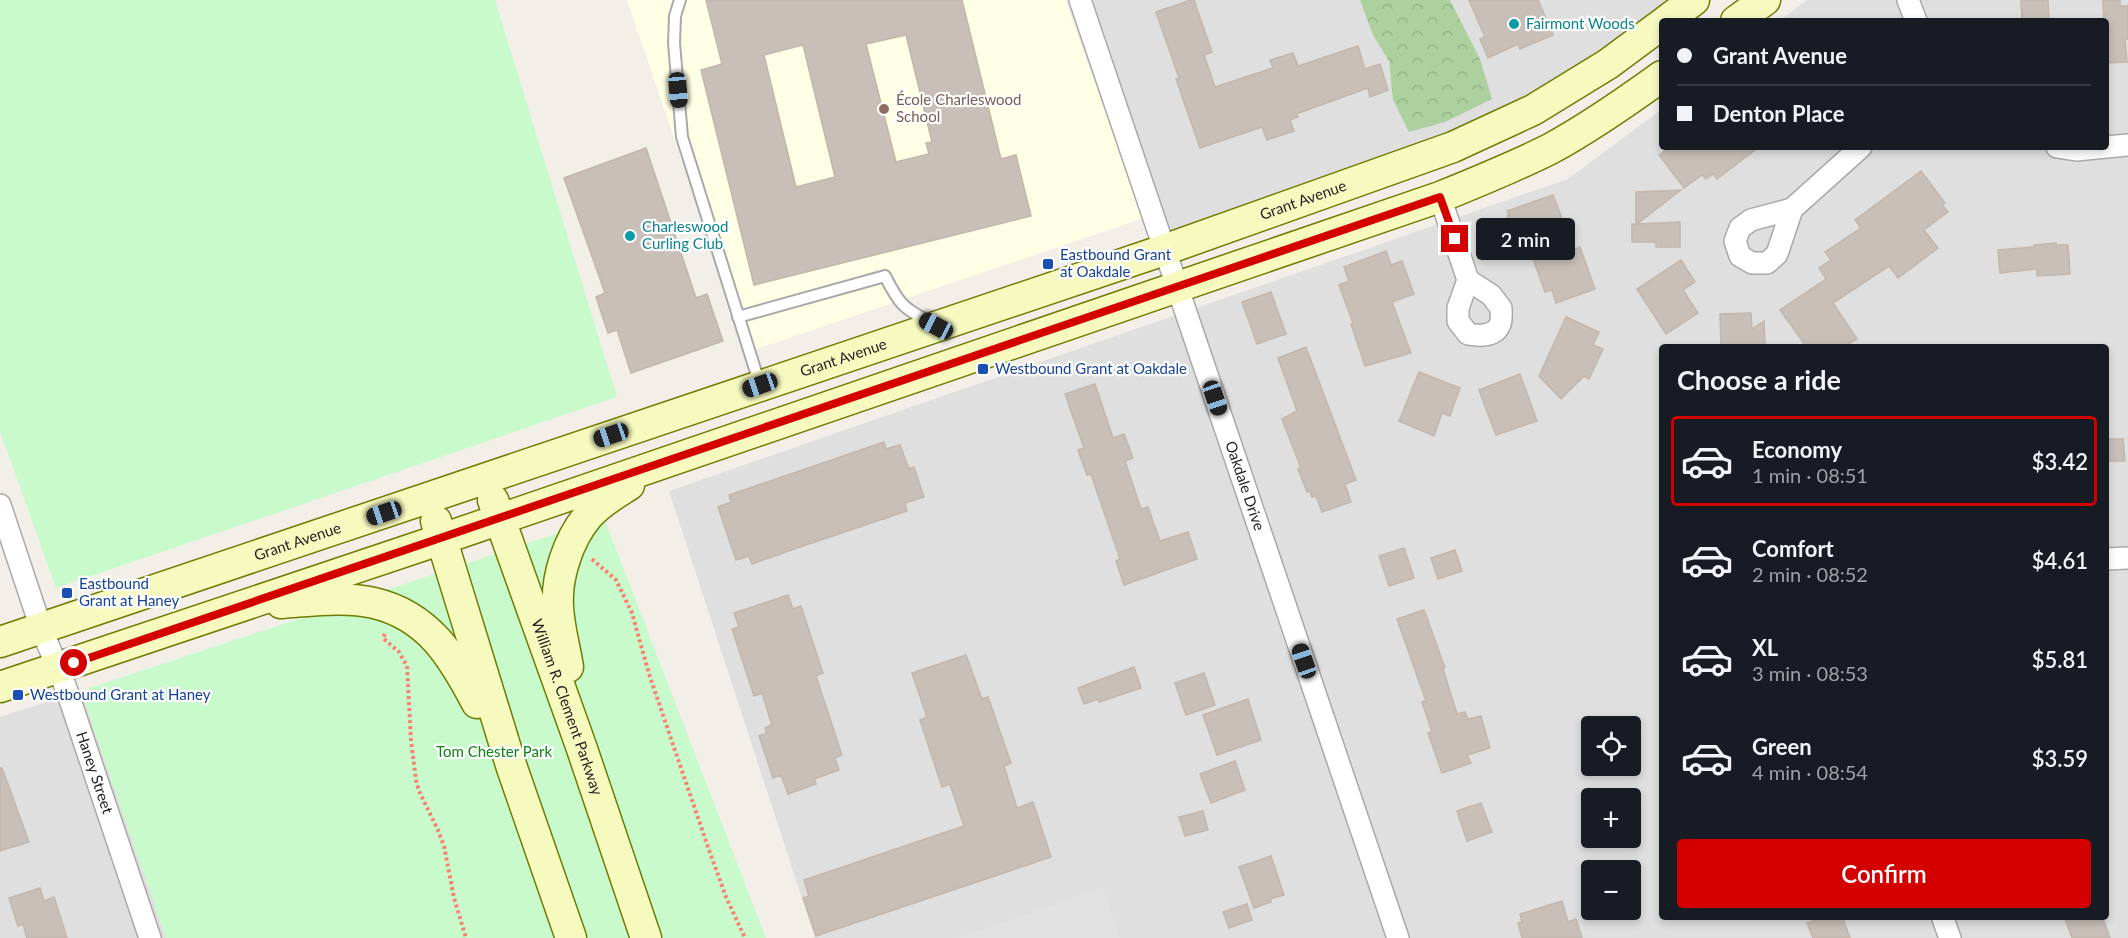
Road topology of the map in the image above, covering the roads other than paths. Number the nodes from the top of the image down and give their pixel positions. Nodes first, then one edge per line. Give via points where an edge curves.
1 (680, 0) edge
2 (1080, 0) edge
3 (1694, 0) edge
4 (1765, 0) edge
5 (1908, 0) edge
6 (1670, 18) edge
7 (1740, 18) edge
8 (1915, 18) edge
9 (1659, 26) edge
10 (1659, 78) edge
11 (2128, 145) edge
12 (2109, 147) edge
13 (1858, 150) edge
14 (1440, 197) junction
15 (1792, 209) dead end
16 (1164, 250) junction
17 (1468, 280) dead end
18 (1178, 288) junction
19 (738, 317) junction
20 (936, 326) junction
21 (760, 385) junction
22 (667, 462) junction
23 (485, 477) junction
24 (427, 498) junction
25 (0, 505) edge
26 (499, 519) junction
27 (442, 539) junction
28 (2128, 558) edge
29 (2109, 559) edge
30 (245, 604) junction
31 (41, 628) junction
32 (0, 642) edge
33 (59, 668) junction
34 (0, 687) edge
35 (581, 746) junction
36 (511, 765) junction
37 (1943, 920) edge
38 (150, 938) edge
39 (571, 938) edge
40 (646, 938) edge
41 (1398, 938) edge
42 (1950, 938) edge

1 - 19 lane via 674,43 682,137
2 - 16 street, Oakdale Drive
3 - 6 main road
4 - 7 main road
5 - 8 street
9 - 16 main road, Grant Avenue via 1608,64 1533,110 1453,147
10 - 14 main road via 1551,148
11 - 12 street
13 - 15 street
14 - 17 street
14 - 18 main road
16 - 18 street, Oakdale Drive
16 - 20 main road, Grant Avenue
18 - 22 main road
18 - 41 street, Oakdale Drive
19 - 20 lane via 885,276 895,297 907,310
19 - 21 lane
20 - 21 main road, Grant Avenue
21 - 23 main road, Grant Avenue
22 - 26 main road
22 - 35 main road via 610,497 589,515 577,531 565,562 558,607
23 - 24 main road, Grant Avenue
23 - 26 main road, William R. Clement Parkway
24 - 27 main road
24 - 31 main road, Grant Avenue
25 - 31 street, Haney Street
26 - 27 main road
26 - 35 main road, William R. Clement Parkway
27 - 30 main road
27 - 36 main road
28 - 29 street
30 - 33 main road
30 - 36 main road via 373,602 417,621 439,641 459,669
31 - 32 main road, Grant Avenue
31 - 33 street, Haney Street
33 - 34 main road
33 - 38 street, Haney Street
35 - 40 main road, William R. Clement Parkway
36 - 39 main road
37 - 42 street

